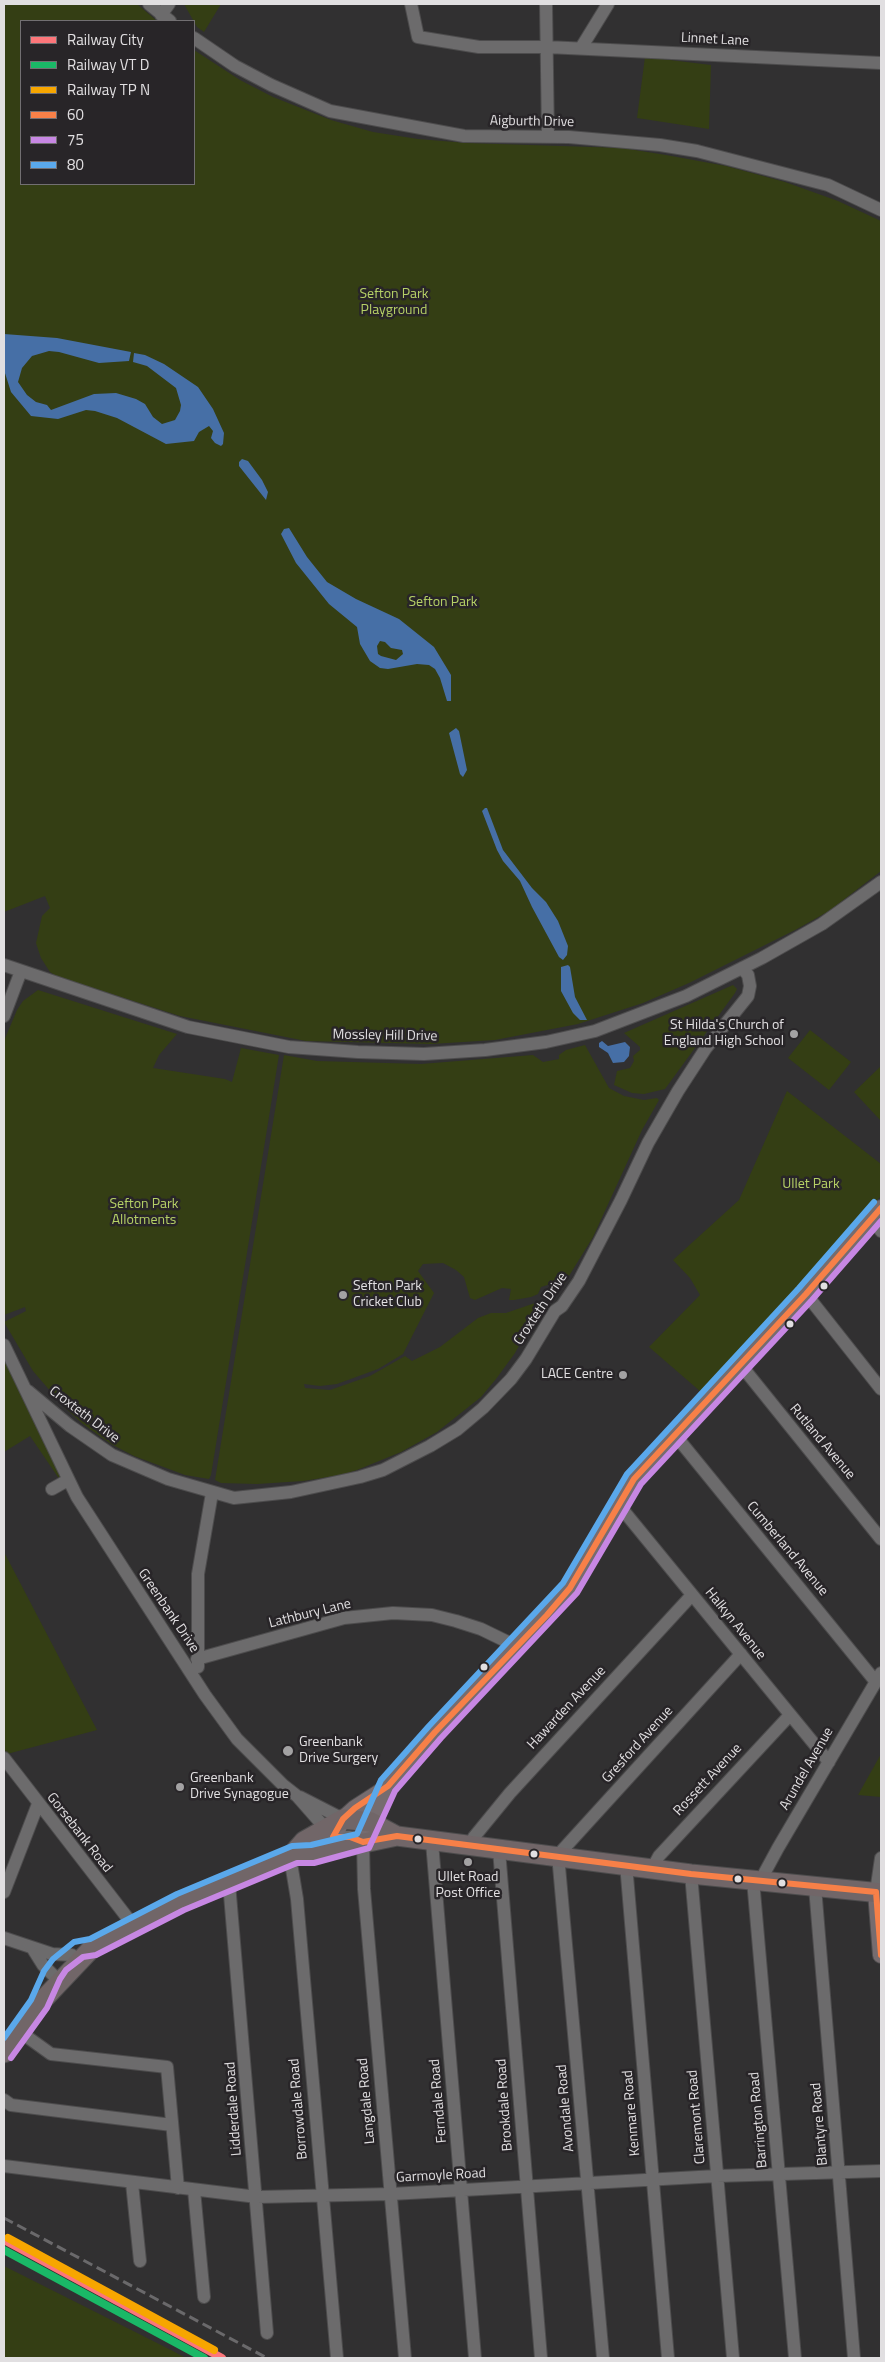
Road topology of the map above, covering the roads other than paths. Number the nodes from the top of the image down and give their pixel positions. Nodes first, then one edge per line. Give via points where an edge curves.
1 (149, 4) edge
2 (169, 4) edge
3 (411, 4) edge
4 (546, 4) edge
5 (608, 4) edge
6 (166, 18) edge
7 (195, 39) edge
8 (547, 46) junction
9 (581, 48) junction
10 (881, 64) edge
11 (548, 138) junction
12 (881, 210) edge
13 (881, 882) edge
14 (4, 965) edge
15 (742, 968) junction
16 (21, 971) junction
17 (6, 1000) edge
18 (4, 1016) edge
19 (878, 1219) edge
20 (806, 1294) junction
21 (4, 1345) edge
22 (740, 1364) junction
23 (24, 1388) junction
24 (881, 1389) edge
25 (675, 1435) junction
26 (68, 1480) junction
27 (52, 1488) dead end
28 (212, 1493) junction
29 (618, 1504) junction
30 (881, 1539) edge
31 (692, 1595) junction
32 (516, 1646) junction
33 (741, 1654) junction
34 (197, 1659) junction
35 (879, 1678) edge
36 (195, 1679) junction
37 (790, 1715) junction
38 (4, 1758) edge
39 (829, 1762) junction
40 (388, 1786) junction
41 (297, 1796) junction
42 (38, 1804) junction
43 (343, 1819) junction
44 (371, 1822) junction
45 (329, 1832) junction
46 (397, 1836) junction
47 (363, 1842) junction
48 (432, 1842) junction
49 (472, 1846) junction
50 (499, 1850) junction
51 (292, 1855) junction
52 (558, 1855) junction
53 (881, 1858) edge
54 (626, 1864) junction
55 (653, 1868) junction
56 (691, 1874) junction
57 (758, 1881) junction
58 (229, 1883) junction
59 (815, 1887) junction
60 (4, 1892) edge
61 (879, 1893) edge
62 (133, 1925) junction
63 (4, 1938) edge
64 (93, 1947) junction
65 (33, 1949) junction
66 (72, 1955) junction
67 (881, 1955) edge
68 (56, 1979) junction
69 (19, 2031) junction
70 (4, 2053) edge
71 (4, 2100) edge
72 (172, 2125) junction
73 (4, 2166) edge
74 (881, 2171) edge
75 (839, 2172) junction
76 (779, 2174) junction
77 (717, 2176) junction
78 (652, 2180) junction
79 (132, 2183) junction
80 (587, 2184) junction
81 (528, 2186) junction
82 (178, 2188) junction
83 (194, 2190) junction
84 (462, 2191) junction
85 (390, 2194) junction
86 (322, 2195) junction
87 (257, 2198) junction
88 (140, 2260) dead end
89 (204, 2297) dead end
90 (267, 2333) dead end
91 (337, 2358) edge
92 (405, 2358) edge
93 (475, 2358) edge
94 (541, 2358) edge
95 (604, 2358) edge
96 (668, 2358) edge
97 (733, 2358) edge
98 (795, 2358) edge
99 (854, 2358) edge

1 - 6 street
2 - 6 street
3 - 8 street, Linnet Lane via 418,37 479,47
4 - 8 street
5 - 9 street
7 - 11 street, Aigburth Drive via 271,86 330,111 464,136
8 - 9 street, Linnet Lane
8 - 11 street
9 - 10 street, Linnet Lane
11 - 12 street, Aigburth Drive via 660,145 718,155 828,185
13 - 15 street, Mossley Hill Drive via 822,924
14 - 16 street, Mossley Hill Drive
15 - 16 street, Mossley Hill Drive via 686,996 595,1031 546,1042 424,1054 289,1048 188,1027
15 - 28 street, Croxteth Drive via 748,975 748,996 706,1048 678,1091 648,1143 579,1281 555,1311 511,1379 483,1408 458,1429 383,1470 292,1492 234,1498
16 - 17 street
17 - 18 street
19 - 20 main road
20 - 22 main road
20 - 24 street
21 - 23 street, Greenbank Drive
22 - 25 main road
22 - 30 street, Rutland Avenue
23 - 26 street, Greenbank Drive
23 - 28 street, Croxteth Drive via 112,1455 168,1480
25 - 29 main road via 634,1479
25 - 35 street, Cumberland Avenue
26 - 27 street
26 - 36 street, Greenbank Drive via 133,1587
28 - 34 street via 198,1574
29 - 31 street, Halkyn Avenue
29 - 32 main road via 570,1588
31 - 33 street, Halkyn Avenue
31 - 49 street, Hawarden Avenue via 510,1793 474,1837
32 - 34 street, Lathbury Lane via 456,1620 432,1615 393,1614 344,1618
32 - 40 main road
33 - 37 street, Halkyn Avenue
33 - 52 street, Gresford Avenue
34 - 36 street
35 - 39 street, Arundel Avenue
36 - 41 street, Greenbank Drive via 237,1739
37 - 39 street, Halkyn Avenue
37 - 55 street, Rossett Avenue via 665,1848
38 - 42 street, Gorsebank Road
39 - 57 street, Arundel Avenue
40 - 43 main road
40 - 44 main road
41 - 43 street
41 - 45 street, Greenbank Drive
42 - 60 street
42 - 62 street, Gorsebank Road
43 - 44 highway
43 - 45 highway
44 - 46 highway
44 - 47 main road
45 - 47 street
45 - 51 highway via 304,1841
46 - 47 highway
46 - 48 highway
47 - 51 highway via 312,1854
47 - 85 street, Langdale Road via 364,1889
48 - 49 highway
48 - 84 street, Ferndale Road
49 - 50 highway
50 - 52 highway
50 - 81 street, Brookdale Road
51 - 58 highway
51 - 86 street, Borrowdale Road
52 - 54 highway
52 - 80 street, Avondale Road
53 - 61 street
54 - 55 highway
54 - 78 street, Kenmare Road
55 - 56 highway
56 - 57 highway
56 - 77 street, Claremont Road
57 - 59 highway
57 - 76 street, Barrington Road
58 - 62 highway
58 - 87 street, Lidderdale Road
59 - 61 highway
59 - 75 street, Blantyre Road
61 - 67 main road
62 - 64 highway
63 - 65 street
64 - 66 highway via 79,1949
64 - 68 highway
65 - 66 street
65 - 68 street
66 - 68 highway
68 - 69 highway
69 - 70 highway
69 - 72 street via 51,2054 167,2068
71 - 72 street via 12,2105
72 - 82 street
73 - 79 street, Garmoyle Road
74 - 75 street, Garmoyle Road
75 - 76 street, Garmoyle Road
75 - 99 street, Blantyre Road
76 - 77 street, Garmoyle Road
76 - 98 street, Barrington Road
77 - 78 street, Garmoyle Road
77 - 97 street, Claremont Road
78 - 80 street, Garmoyle Road
78 - 96 street, Kenmare Road
79 - 82 street, Garmoyle Road
79 - 88 street
80 - 81 street, Garmoyle Road
80 - 95 street, Avondale Road
81 - 84 street, Garmoyle Road
81 - 94 street, Brookdale Road
82 - 83 street, Garmoyle Road
83 - 87 street, Garmoyle Road
83 - 89 street
84 - 85 street, Garmoyle Road
84 - 93 street, Ferndale Road
85 - 86 street, Garmoyle Road
85 - 92 street, Langdale Road
86 - 87 street, Garmoyle Road
86 - 91 street, Borrowdale Road
87 - 90 street, Lidderdale Road

